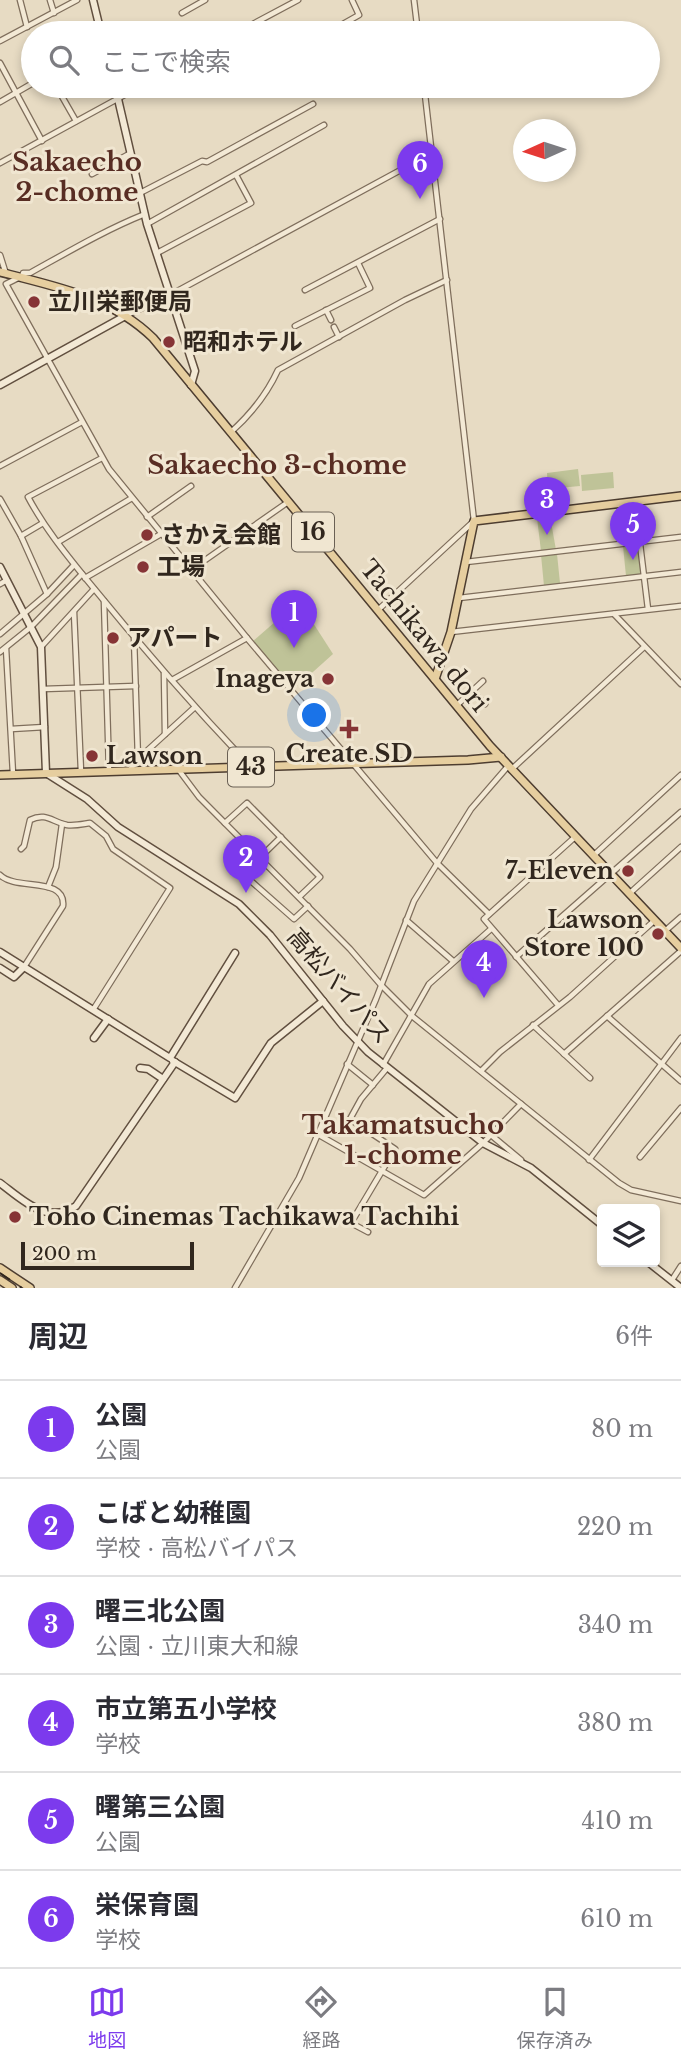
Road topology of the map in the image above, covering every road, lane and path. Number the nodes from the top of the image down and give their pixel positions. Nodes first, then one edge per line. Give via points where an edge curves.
1 (20, 0) edge
2 (50, 0) edge
3 (77, 0) edge
4 (93, 0) edge
5 (205, 0) edge
6 (298, 0) edge
7 (352, 0) edge
8 (414, 0) edge
9 (54, 13) junction
10 (181, 13) dead end
11 (25, 21) edge
12 (39, 21) edge
13 (98, 21) edge
14 (259, 21) edge
15 (348, 21) edge
16 (417, 21) edge
17 (21, 30) edge
18 (0, 41) edge
19 (0, 63) edge
20 (21, 89) edge
21 (16, 92) junction
22 (63, 98) edge
23 (118, 98) joint
24 (425, 98) edge
25 (0, 102) edge
26 (313, 104) dead end
27 (76, 121) junction
28 (324, 125) dead end
29 (42, 141) junction
30 (131, 153) junction
31 (432, 153) junction
32 (0, 163) edge
33 (92, 174) dead end
34 (236, 175) junction
35 (140, 193) junction
36 (145, 214) junction
37 (440, 219) junction
38 (147, 224) junction
39 (156, 253) junction
40 (0, 255) edge
41 (358, 262) junction
42 (3, 273) edge
43 (20, 278) junction
44 (447, 280) junction
45 (305, 290) dead end
46 (170, 295) junction
47 (326, 310) junction
48 (127, 315) junction
49 (331, 320) dead end
50 (295, 326) dead end
51 (334, 327) dead end
52 (339, 337) junction
53 (48, 360) junction
54 (0, 385) edge
55 (191, 385) junction
56 (82, 422) junction
57 (230, 432) junction
58 (102, 458) junction
59 (0, 466) edge
60 (191, 486) dead end
61 (681, 496) edge
62 (132, 498) junction
63 (0, 499) edge
64 (289, 502) junction
65 (635, 503) junction
66 (147, 517) junction
67 (474, 522) junction
68 (43, 523) junction
69 (161, 534) junction
70 (20, 537) junction
71 (681, 537) edge
72 (58, 542) junction
73 (640, 542) junction
74 (466, 562) junction
75 (74, 565) junction
76 (0, 567) edge
77 (191, 570) junction
78 (681, 572) edge
79 (84, 576) junction
80 (644, 576) junction
81 (3, 582) edge
82 (94, 589) junction
83 (47, 594) junction
84 (459, 598) junction
85 (104, 601) junction
86 (681, 606) edge
87 (378, 610) junction
88 (648, 610) junction
89 (74, 612) junction
90 (613, 614) junction
91 (24, 615) junction
92 (31, 627) junction
93 (452, 632) junction
94 (0, 634) edge
95 (134, 637) junction
96 (247, 638) junction
97 (41, 646) junction
98 (644, 647) junction
99 (6, 648) junction
100 (0, 652) edge
101 (164, 672) junction
102 (435, 679) junction
103 (172, 680) junction
104 (483, 681) dead end
105 (681, 684) edge
106 (136, 686) junction
107 (106, 687) junction
108 (78, 688) junction
109 (43, 690) junction
110 (472, 691) junction
111 (485, 704) dead end
112 (456, 706) junction
113 (195, 708) junction
114 (45, 727) junction
115 (11, 729) junction
116 (165, 735) junction
117 (501, 757) junction
118 (138, 760) junction
119 (353, 764) junction
120 (250, 767) junction
121 (511, 767) junction
122 (178, 769) junction
123 (109, 771) junction
124 (130, 771) junction
125 (81, 772) junction
126 (47, 773) junction
127 (13, 774) junction
128 (0, 775) edge
129 (681, 775) edge
130 (681, 811) edge
131 (225, 823) junction
132 (62, 824) junction
133 (576, 835) junction
134 (281, 837) junction
135 (681, 847) edge
136 (21, 849) dead end
137 (594, 855) junction
138 (259, 857) junction
139 (437, 863) junction
140 (612, 874) junction
141 (0, 875) edge
142 (48, 887) junction
143 (630, 893) junction
144 (299, 897) junction
145 (308, 906) junction
146 (489, 914) junction
147 (681, 917) edge
148 (406, 920) junction
149 (655, 920) junction
150 (491, 929) junction
151 (665, 931) junction
152 (681, 949) edge
153 (0, 952) edge
154 (235, 953) dead end
155 (516, 957) junction
156 (453, 961) junction
157 (24, 967) junction
158 (0, 968) edge
159 (381, 985) junction
160 (323, 1002) junction
161 (558, 1005) junction
162 (93, 1010) junction
163 (412, 1016) junction
164 (607, 1016) junction
165 (108, 1019) junction
166 (533, 1025) junction
167 (94, 1038) dead end
168 (681, 1038) edge
169 (357, 1042) junction
170 (564, 1054) junction
171 (172, 1060) junction
172 (347, 1064) junction
173 (661, 1064) junction
174 (385, 1066) junction
175 (140, 1068) dead end
176 (481, 1071) junction
177 (590, 1078) dead end
178 (163, 1079) junction
179 (681, 1081) edge
180 (373, 1085) junction
181 (521, 1104) junction
182 (681, 1108) edge
183 (319, 1135) junction
184 (491, 1135) junction
185 (483, 1143) junction
186 (640, 1157) dead end
187 (589, 1160) junction
188 (532, 1169) junction
189 (381, 1170) junction
190 (0, 1183) edge
191 (681, 1200) edge
192 (597, 1221) edge
193 (368, 1233) dead end
194 (681, 1266) edge
195 (654, 1267) edge
196 (0, 1268) edge
197 (0, 1280) edge
198 (671, 1280) junction
199 (12, 1288) edge
200 (30, 1288) edge
201 (235, 1288) edge
202 (681, 1288) edge

1 - 11 street
2 - 9 street
3 - 9 street
4 - 13 street
5 - 10 street
6 - 14 street
7 - 15 street via 359,15
8 - 16 street
9 - 12 street
17 - 18 street
19 - 21 street
20 - 21 street
21 - 25 street
21 - 29 street
22 - 27 street
23 - 27 street
23 - 30 street
24 - 31 street
26 - 35 street
27 - 29 street
28 - 34 street
29 - 32 street
30 - 33 street
30 - 35 street
31 - 37 street
31 - 46 street
34 - 38 street
34 - 39 street via 251,203
35 - 36 street
36 - 38 street
36 - 43 street via 111,227
37 - 41 street
37 - 44 street
38 - 39 street
39 - 46 street
40 - 42 street
41 - 45 street
41 - 47 street via 370,288
42 - 43 main road, Tachikawa dori / 16
43 - 48 main road, Tachikawa dori / 16 via 85,296
43 - 53 street via 6,284
44 - 52 street
44 - 67 street
46 - 48 street
46 - 55 street via 195,371
47 - 49 street
47 - 50 street
48 - 53 street
48 - 55 main road, Tachikawa dori / 16 via 153,338
51 - 52 street
52 - 57 street via 278,370 257,405
53 - 54 street
53 - 56 street
55 - 57 main road, Tachikawa dori / 16
56 - 58 street
56 - 59 street
57 - 64 main road, Tachikawa dori / 16
58 - 62 street
58 - 68 street via 28,497
60 - 66 street
61 - 65 main road
62 - 66 street
62 - 72 street
63 - 70 street
64 - 77 street
64 - 87 main road, Tachikawa dori / 16
65 - 67 main road
65 - 73 street
66 - 69 street
67 - 74 main road
67 - 87 street
68 - 70 street
68 - 72 street
69 - 77 street
69 - 79 street
70 - 83 street
71 - 73 street
72 - 75 street
73 - 74 street
73 - 80 street
74 - 84 main road
75 - 79 street
75 - 83 street
76 - 81 street
77 - 96 street
78 - 80 street
79 - 82 street
79 - 92 street
80 - 84 street
80 - 88 street
81 - 91 street
82 - 85 street
82 - 89 street
83 - 91 street
84 - 93 main road
85 - 95 street
85 - 107 street
86 - 88 street
87 - 102 main road, Tachikawa dori / 16
88 - 90 street
89 - 97 street
89 - 108 street
90 - 93 street
90 - 98 street
91 - 92 street
91 - 94 street
92 - 97 street
92 - 99 street
93 - 102 main road
95 - 101 street
95 - 106 street
96 - 103 street
96 - 119 street
97 - 109 street
98 - 105 street
98 - 121 street
99 - 100 street
99 - 115 street
101 - 103 street
101 - 116 street
102 - 112 main road, Tachikawa dori / 16
103 - 113 street
104 - 110 street
106 - 107 street
106 - 118 street
107 - 108 street
107 - 123 street
108 - 109 street
108 - 125 street
109 - 114 street
110 - 111 street
110 - 112 street
112 - 117 main road, Tachikawa dori / 16
113 - 116 street
113 - 120 street
114 - 115 street
114 - 126 street
115 - 127 street
116 - 118 street
117 - 119 main road, 43
117 - 121 main road, Tachikawa dori / 16
118 - 124 street
119 - 120 main road, 43
119 - 139 street
120 - 122 main road, 43
121 - 133 main road, Tachikawa dori / 16
121 - 139 street via 481,795
122 - 124 main road, 43
122 - 131 street
123 - 124 main road, 43
123 - 125 main road, 43
125 - 126 main road, 43
126 - 127 main road, 43
126 - 160 street, 高松バイパス via 88,799 118,827 239,904
127 - 128 main road, 43
129 - 137 street
130 - 140 street
131 - 134 street via 247,803
131 - 138 street
132 - 136 street via 44,815 30,820
132 - 142 street
132 - 162 street via 90,823 113,849 170,888
133 - 137 main road, Tachikawa dori / 16
133 - 146 street
134 - 138 street
134 - 144 street via 320,877
135 - 143 street
137 - 140 main road, Tachikawa dori / 16
138 - 144 street
138 - 145 street via 243,873 294,919
139 - 146 street
139 - 148 street
140 - 143 main road, Tachikawa dori / 16
140 - 155 street
141 - 142 street via 12,882
142 - 157 street via 62,895 63,906
143 - 149 main road, Tachikawa dori / 16
144 - 145 street
145 - 159 street
146 - 150 street via 484,919
147 - 151 street
148 - 156 street
148 - 159 street
149 - 151 main road, Tachikawa dori / 16
149 - 161 street
150 - 155 street
150 - 156 street
151 - 152 main road, Tachikawa dori / 16
152 - 164 street
153 - 157 street
154 - 171 street
155 - 161 street
156 - 163 street via 429,984
157 - 158 street via 14,977
157 - 162 street
159 - 163 street
159 - 169 street
160 - 169 street, 高松バイパス
160 - 171 street via 271,1043 235,1098
161 - 166 street
162 - 165 street
163 - 174 street
163 - 176 street
164 - 170 street
164 - 173 street
165 - 167 street
165 - 171 street
166 - 170 street
166 - 176 street
168 - 173 street
169 - 172 street
169 - 174 street, 高松バイパス
170 - 177 street
171 - 178 street
172 - 180 street
172 - 183 street
173 - 179 street
173 - 187 street
174 - 180 street
174 - 185 street, 高松バイパス
175 - 178 street
176 - 181 street
178 - 190 street via 85,1196 70,1210 57,1215 41,1212
180 - 189 street via 350,1119 395,1149
181 - 184 street
181 - 187 street
182 - 186 street
183 - 189 street
183 - 201 street
184 - 185 street
184 - 188 street
185 - 188 street, 高松バイパス
185 - 189 street via 424,1195
187 - 191 street via 631,1190
188 - 192 street, 高松バイパス
189 - 193 street via 351,1223
194 - 198 street
195 - 198 street
196 - 200 main road
197 - 199 main road
198 - 202 street

